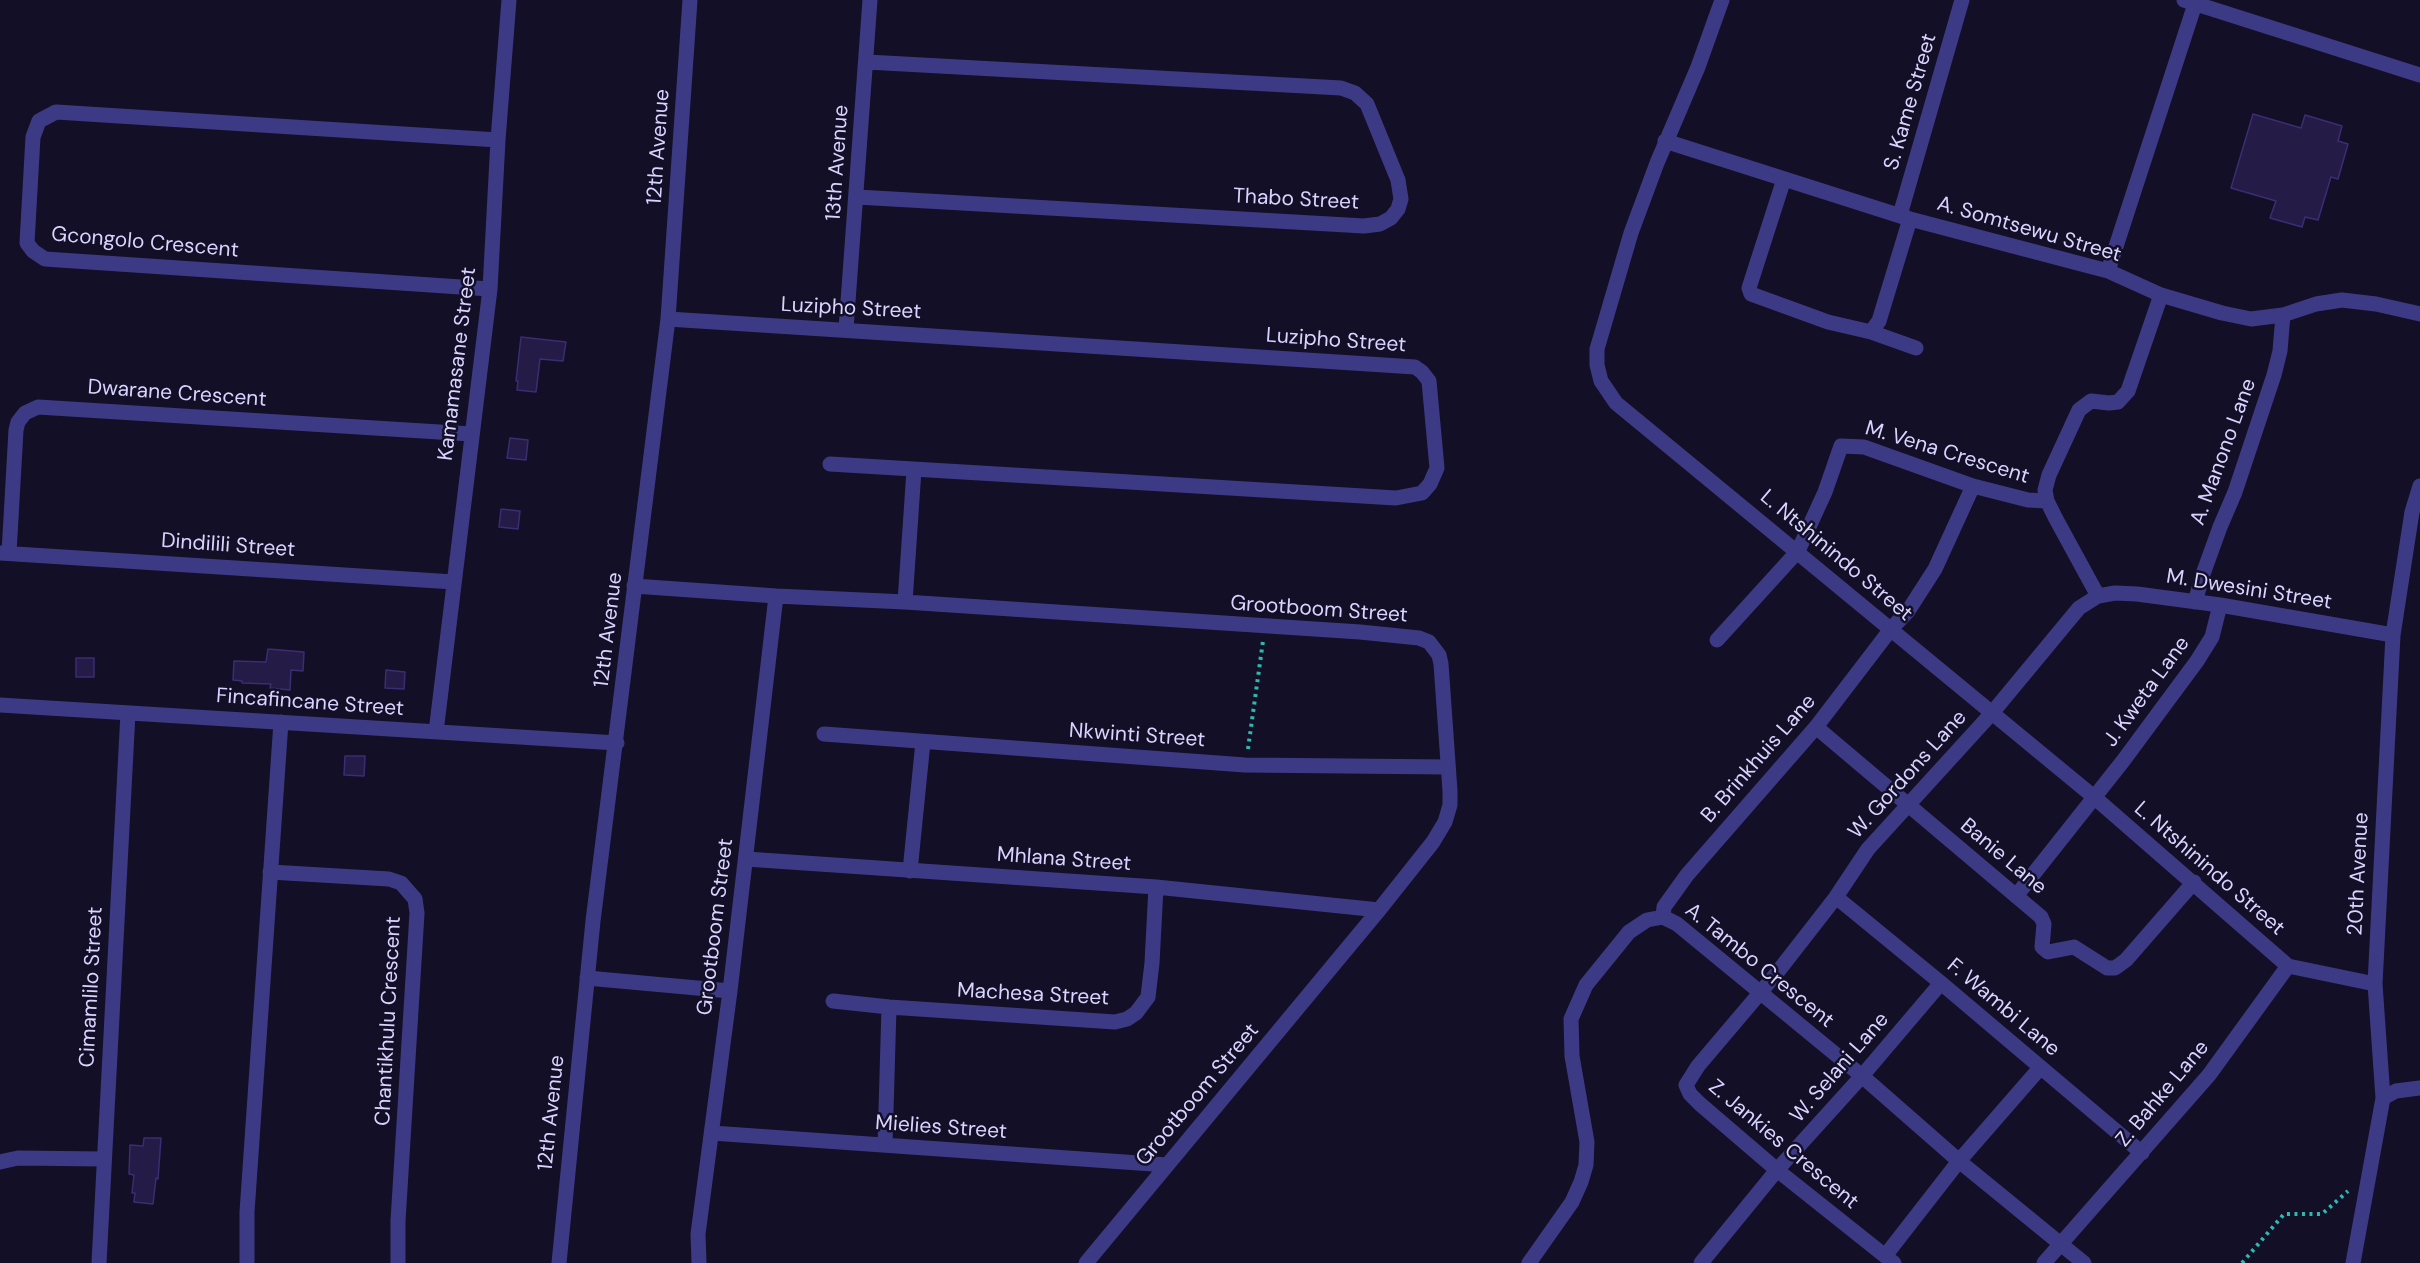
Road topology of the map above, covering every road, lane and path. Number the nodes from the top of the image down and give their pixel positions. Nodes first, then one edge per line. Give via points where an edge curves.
1 (509, 0) edge
2 (690, 0) edge
3 (870, 0) edge
4 (1722, 0) edge
5 (1962, 0) edge
6 (2190, 2) edge
7 (867, 62) junction
8 (2420, 75) edge
9 (498, 140) junction
10 (1665, 141) junction
11 (1784, 179) junction
12 (857, 197) junction
13 (1905, 217) junction
14 (2109, 271) junction
15 (490, 289) junction
16 (2161, 296) junction
17 (2420, 314) edge
18 (2283, 315) junction
19 (668, 319) junction
20 (846, 329) junction
21 (1871, 332) junction
22 (1917, 348) dead end
23 (471, 434) junction
24 (830, 464) dead end
25 (914, 470) junction
26 (1973, 486) junction
27 (2420, 486) edge
28 (2047, 501) junction
29 (1798, 551) junction
30 (4, 553) edge
31 (454, 582) junction
32 (634, 586) junction
33 (776, 596) junction
34 (2098, 596) junction
35 (905, 602) junction
36 (2195, 602) junction
37 (2220, 605) junction
38 (1265, 627) junction
39 (1892, 629) junction
40 (2393, 635) junction
41 (1717, 640) dead end
42 (0, 705) edge
43 (128, 713) junction
44 (1992, 713) junction
45 (280, 722) junction
46 (1816, 728) junction
47 (436, 732) junction
48 (825, 734) dead end
49 (923, 742) junction
50 (617, 743) junction
51 (1245, 765) junction
52 (1448, 767) junction
53 (2094, 797) junction
54 (1909, 804) junction
55 (746, 859) junction
56 (910, 871) junction
57 (270, 872) junction
58 (2194, 882) junction
59 (1156, 887) junction
60 (2016, 896) junction
61 (1836, 897) junction
62 (1379, 910) junction
63 (1663, 917) junction
64 (2288, 966) junction
65 (587, 978) junction
66 (1941, 983) junction
67 (2375, 984) junction
68 (730, 991) junction
69 (1760, 993) junction
70 (833, 1000) dead end
71 (889, 1007) junction
72 (2040, 1068) junction
73 (1862, 1076) junction
74 (2420, 1088) edge
75 (2383, 1098) junction
76 (712, 1133) junction
77 (885, 1145) junction
78 (2142, 1153) junction
79 (104, 1159) junction
80 (1959, 1161) junction
81 (0, 1162) edge
82 (1167, 1165) junction
83 (1777, 1170) junction
84 (2371, 1171) junction
85 (2060, 1243) junction
86 (1889, 1259) edge
87 (99, 1263) edge
88 (247, 1263) edge
89 (398, 1263) edge
90 (559, 1263) edge
91 (699, 1263) edge
92 (1086, 1263) edge
93 (1529, 1263) edge
94 (1701, 1263) edge
95 (2044, 1263) edge
96 (2084, 1263) edge
97 (2242, 1263) edge
98 (2353, 1263) edge

1 - 9 street, Kamamasane Street
2 - 19 street, 12th Avenue
3 - 7 street, 13th Avenue
4 - 10 street, L. Ntshinindo Street
5 - 13 street, S. Kame Street
6 - 8 street
6 - 14 street
7 - 12 street, 13th Avenue
7 - 12 street, Thabo Street via 1341,88 1355,93 1367,104 1398,180 1401,199 1390,218 1364,226
9 - 15 street, Kamamasane Street
9 - 15 street, Gcongolo Crescent via 56,111 39,121 33,137 27,243 45,259
10 - 11 street, A. Somtsewu Street
10 - 29 street, L. Ntshinindo Street via 1631,233 1597,349 1601,381 1616,403
11 - 13 street, A. Somtsewu Street
11 - 21 street via 1750,294 1828,322
12 - 20 street, 13th Avenue
13 - 14 street, A. Somtsewu Street
13 - 21 street, S. Kame Street via 1879,321
14 - 16 street, A. Somtsewu Street
15 - 23 street, Kamamasane Street
16 - 18 street, A. Somtsewu Street via 2251,319
16 - 28 street via 2128,391 2118,402 2091,401 2079,410 2049,475
17 - 18 street, A. Somtsewu Street via 2342,300
18 - 36 street, A. Manono Lane via 2274,375
19 - 20 street, Luzipho Street
19 - 32 street, 12th Avenue
20 - 25 street, Luzipho Street via 1415,367 1431,388 1437,468 1430,484 1413,497
21 - 22 street
23 - 30 street, Dwarane Crescent via 38,407 25,413 16,430
23 - 31 street, Kamamasane Street
24 - 25 street, Luzipho Street
25 - 35 street
26 - 28 street, M. Vena Crescent
26 - 29 street, M. Vena Crescent via 1864,447 1841,446
26 - 39 street, B. Brinkhuis Lane via 1935,569
27 - 40 street, 20th Avenue via 2412,512
28 - 34 street, M. Vena Crescent
29 - 39 street, L. Ntshinindo Street
29 - 41 street
30 - 31 street, Dindilili Street
31 - 47 street, Kamamasane Street
32 - 33 street, Grootboom Street
32 - 50 street, 12th Avenue
33 - 35 street, Grootboom Street
33 - 55 street, Grootboom Street
34 - 36 street, M. Dwesini Street via 2137,594
34 - 44 street, W. Gordons Lane via 2079,608
35 - 38 street, Grootboom Street
36 - 37 street, M. Dwesini Street
37 - 40 street, M. Dwesini Street
37 - 53 street, J. Kweta Lane via 2212,637 2201,656
38 - 51 path
38 - 52 street, Grootboom Street via 1360,632 1429,642 1441,664
39 - 44 street, L. Ntshinindo Street
39 - 46 street, B. Brinkhuis Lane
40 - 67 street, 20th Avenue
42 - 43 street, Fincafincane Street
43 - 45 street, Fincafincane Street
43 - 79 street, Cimamlilo Street
44 - 53 street, L. Ntshinindo Street
44 - 54 street, W. Gordons Lane
45 - 47 street, Fincafincane Street
45 - 57 street
46 - 54 street, Banie Lane
46 - 63 street, B. Brinkhuis Lane via 1682,881 1664,907
47 - 50 street, Fincafincane Street
48 - 49 street, Nkwinti Street
49 - 51 street, Nkwinti Street
49 - 56 street
50 - 65 street, 12th Avenue
51 - 52 street, Nkwinti Street
52 - 62 street, Grootboom Street via 1450,805 1445,822
53 - 58 street, L. Ntshinindo Street
53 - 60 street, J. Kweta Lane
54 - 60 street, Banie Lane
54 - 61 street, W. Gordons Lane via 1868,849
55 - 56 street, Mhlana Street
55 - 68 street, Grootboom Street
56 - 59 street, Mhlana Street
57 - 88 street
57 - 89 street, Chantikhulu Crescent via 390,879 401,883 415,899
58 - 60 street, Banie Lane via 2126,960 2111,970 2074,947 2052,953 2044,950 2044,921
58 - 64 street, L. Ntshinindo Street
59 - 62 street, Mhlana Street
59 - 71 street, Machesa Street via 1148,997 1127,1019 1115,1022
61 - 66 street, F. Wambi Lane
61 - 69 street, W. Gordons Lane
62 - 82 street, Grootboom Street
63 - 69 street, A. Tambo Crescent via 1677,924
63 - 93 street, A. Tambo Crescent via 1647,920 1629,932 1586,985 1570,1018 1572,1056 1587,1142 1586,1165 1572,1202
64 - 67 street, L. Ntshinindo Street
64 - 78 street, Z. Bahke Lane via 2209,1076
65 - 68 street
65 - 90 street, 12th Avenue
66 - 72 street, F. Wambi Lane
66 - 73 street, W. Selani Lane
67 - 75 street, 20th Avenue
68 - 76 street, Grootboom Street
69 - 73 street, A. Tambo Crescent
69 - 83 street, Z. Jankies Crescent via 1686,1085 1700,1104
70 - 71 street, Machesa Street
71 - 77 street
72 - 78 street, F. Wambi Lane
72 - 80 street
73 - 80 street, A. Tambo Crescent
73 - 83 street, W. Selani Lane
74 - 75 street via 2396,1091
75 - 84 street, 20th Avenue
76 - 77 street, Mielies Street
76 - 91 street, Grootboom Street via 698,1234
77 - 82 street, Mielies Street
78 - 85 street, Z. Bahke Lane
79 - 81 street via 18,1158
79 - 87 street, Cimamlilo Street
80 - 85 street, A. Tambo Crescent
80 - 86 street
82 - 92 street, Grootboom Street
83 - 86 street, Z. Jankies Crescent
83 - 94 street, W. Selani Lane
84 - 97 path via 2322,1214 2284,1214
84 - 98 street, 20th Avenue
85 - 95 street
85 - 96 street, A. Tambo Crescent

